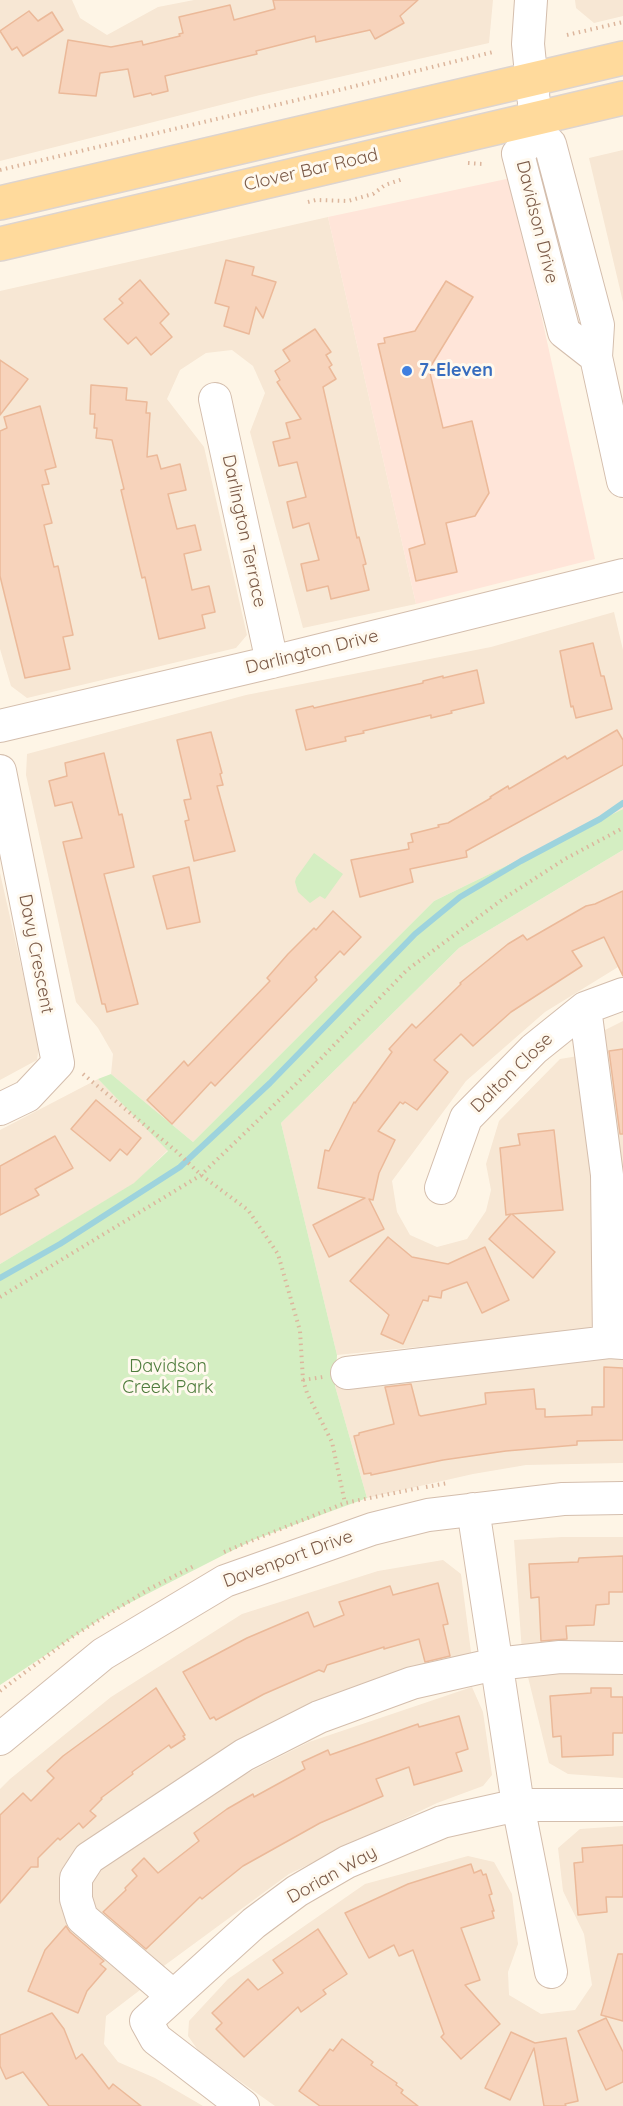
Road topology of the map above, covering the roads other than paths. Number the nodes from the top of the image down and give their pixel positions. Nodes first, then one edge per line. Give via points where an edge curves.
1 (531, 0) edge
2 (623, 58) edge
3 (530, 80) junction
4 (623, 98) edge
5 (536, 125) junction
6 (0, 203) edge
7 (0, 244) edge
8 (215, 399) dead end
9 (623, 481) edge
10 (623, 575) edge
11 (272, 662) junction
12 (0, 726) edge
13 (0, 771) edge
14 (623, 994) edge
15 (585, 1008) junction
16 (0, 1109) edge
17 (441, 1188) dead end
18 (616, 1342) edge
19 (347, 1373) dead end
20 (623, 1498) edge
21 (473, 1509) junction
22 (623, 1658) edge
23 (496, 1664) junction
24 (0, 1739) edge
25 (518, 1805) junction
26 (623, 1805) edge
27 (551, 1972) dead end
28 (173, 1996) junction
29 (243, 2106) edge

1 - 3 street
2 - 3 main road
3 - 5 street
3 - 6 main road
4 - 5 main road, Clover Bar Road
5 - 7 main road, Clover Bar Road
5 - 9 street, Davidson Drive via 518,154 564,332 596,357
8 - 11 street, Darlington Terrace
10 - 11 street, Darlington Drive
11 - 12 street, Darlington Drive
13 - 16 street, Davy Crescent via 58,1063 27,1096
14 - 15 street, Dalton Close
15 - 17 street, Dalton Close via 534,1049 466,1118
15 - 18 street via 607,1175
18 - 19 street
20 - 21 street, Davenport Drive via 563,1499
21 - 23 street
21 - 24 street, Davenport Drive via 372,1529 225,1581 103,1654
22 - 23 street via 560,1657
23 - 25 street
23 - 28 street via 412,1683 319,1717 244,1755 89,1858 76,1878 76,1899 82,1918
25 - 26 street, Dorian Way
25 - 27 street
25 - 28 street, Dorian Way via 442,1822 347,1862 297,1891 254,1923
28 - 29 street, Dorian Way via 146,2021 156,2039

